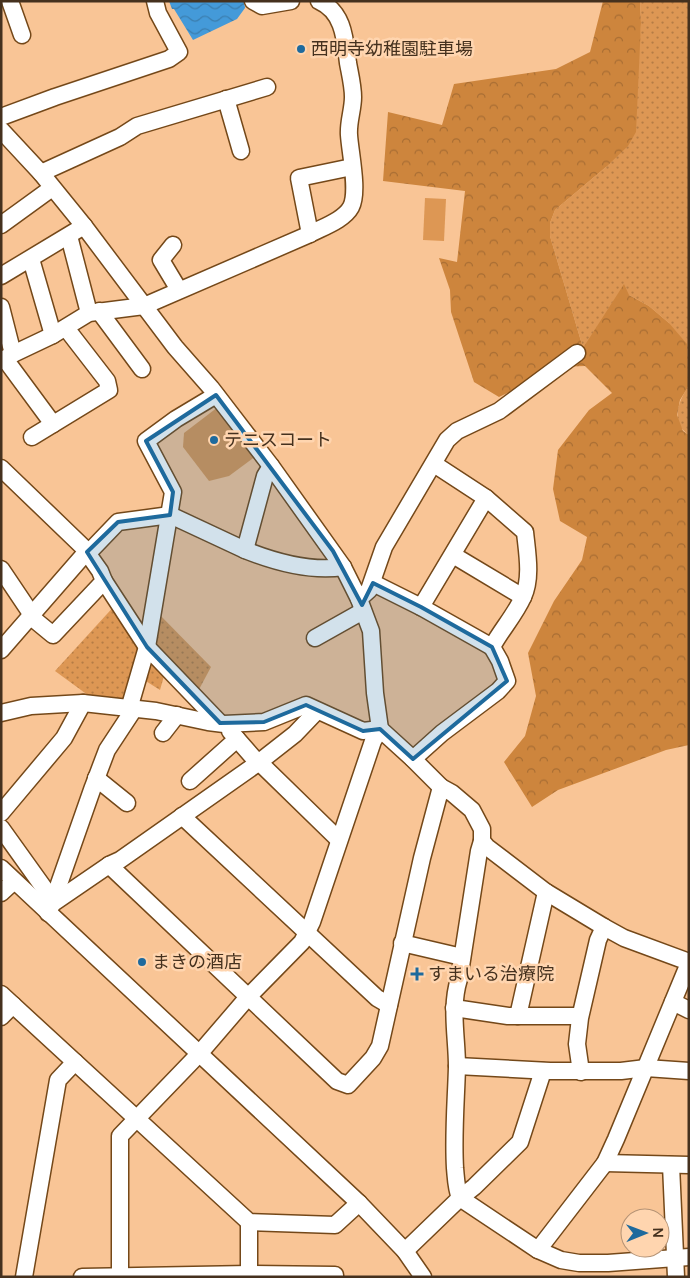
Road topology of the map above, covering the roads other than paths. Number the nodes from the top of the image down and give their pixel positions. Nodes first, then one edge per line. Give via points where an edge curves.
1 (10, 1) edge
2 (155, 1) edge
3 (253, 1) edge
4 (291, 1) edge
5 (319, 1) edge
6 (22, 35) dead end
7 (267, 87) dead end
8 (226, 98) junction
9 (1, 117) edge
10 (1, 130) edge
11 (241, 150) dead end
12 (352, 166) junction
13 (41, 173) junction
14 (52, 188) junction
15 (1, 225) edge
16 (84, 226) junction
17 (310, 234) junction
18 (69, 236) junction
19 (173, 245) dead end
20 (31, 259) junction
21 (1, 276) edge
22 (178, 290) junction
23 (144, 306) junction
24 (1, 307) edge
25 (94, 312) junction
26 (59, 331) junction
27 (577, 353) dead end
28 (6, 358) edge
29 (142, 369) dead end
30 (216, 395) junction
31 (53, 424) junction
32 (32, 437) dead end
33 (434, 464) junction
34 (271, 466) junction
35 (1, 468) edge
36 (486, 498) junction
37 (170, 515) junction
38 (245, 550) junction
39 (87, 552) junction
40 (453, 555) junction
41 (343, 567) junction
42 (1, 569) edge
43 (104, 580) junction
44 (372, 583) junction
45 (523, 597) junction
46 (361, 605) junction
47 (421, 607) junction
48 (31, 614) junction
49 (315, 638) dead end
50 (147, 647) junction
51 (492, 647) junction
52 (1, 650) edge
53 (83, 704) junction
54 (132, 709) junction
55 (317, 711) junction
56 (1, 713) edge
57 (178, 715) junction
58 (222, 723) junction
59 (380, 729) junction
60 (163, 733) dead end
61 (237, 739) junction
62 (413, 759) junction
63 (259, 762) junction
64 (96, 778) junction
65 (190, 781) dead end
66 (441, 787) junction
67 (127, 803) dead end
68 (1, 813) edge
69 (182, 816) junction
70 (1, 828) edge
71 (339, 840) junction
72 (482, 841) junction
73 (109, 865) junction
74 (1, 868) edge
75 (14, 881) junction
76 (546, 892) junction
77 (1, 893) edge
78 (50, 908) junction
79 (604, 927) junction
80 (307, 932) junction
81 (402, 943) junction
82 (462, 957) junction
83 (689, 963) edge
84 (248, 997) junction
85 (7, 999) edge
86 (673, 1002) junction
87 (389, 1005) junction
88 (454, 1008) junction
89 (689, 1010) edge
90 (518, 1016) junction
91 (580, 1016) junction
92 (1, 1017) edge
93 (199, 1054) junction
94 (75, 1062) junction
95 (457, 1066) junction
96 (646, 1068) junction
97 (544, 1071) junction
98 (689, 1071) edge
99 (581, 1072) junction
100 (136, 1118) junction
101 (605, 1163) junction
102 (671, 1165) junction
103 (689, 1165) edge
104 (460, 1198) junction
105 (359, 1203) junction
106 (249, 1222) junction
107 (538, 1250) junction
108 (406, 1251) junction
109 (682, 1258) edge
110 (249, 1274) junction
111 (120, 1276) edge
112 (24, 1277) edge
113 (82, 1277) edge
114 (335, 1277) edge
115 (423, 1277) edge
116 (676, 1277) edge

1 - 6 street
2 - 9 street via 179,52 174,56
3 - 4 street via 262,6
5 - 12 street via 332,9 343,28 353,97 349,132
7 - 8 street
8 - 11 street
8 - 13 street via 137,126
10 - 13 street
12 - 17 street via 355,192 352,205 343,215
12 - 17 street via 299,178
13 - 14 street
14 - 15 street
14 - 16 street
16 - 18 street
16 - 23 street
17 - 22 street
18 - 20 street
18 - 25 street
19 - 22 street via 161,260
20 - 21 street
20 - 26 street
22 - 23 street
23 - 25 street
23 - 30 street
24 - 28 street
25 - 26 street
25 - 29 street
26 - 28 street
26 - 31 street via 107,381 109,390
27 - 33 street via 499,411 457,431 447,440
28 - 31 street
30 - 34 street
30 - 37 street via 146,440 173,492
31 - 32 street
33 - 36 street
33 - 44 street via 384,547
34 - 38 street via 265,476
34 - 41 street
35 - 39 street
36 - 40 street
36 - 45 street via 525,532 527,584
37 - 38 street
37 - 39 street via 118,522
37 - 50 street
38 - 41 street via 308,567
39 - 43 street
39 - 48 street
40 - 45 street
40 - 47 street
41 - 46 street
42 - 48 street
43 - 48 street via 53,635
43 - 50 street
44 - 46 street
44 - 47 street
45 - 51 street
46 - 49 street
46 - 59 street via 371,630
47 - 51 street
48 - 52 street
50 - 54 street
50 - 58 street
51 - 62 street via 507,681
53 - 54 street
53 - 56 street via 31,706
53 - 68 street via 64,738
54 - 57 street
54 - 64 street via 107,750
55 - 58 street via 306,705 264,722
55 - 59 street via 364,731
55 - 63 street via 296,734
57 - 58 street
57 - 60 street
58 - 61 street
59 - 62 street
59 - 71 street
61 - 63 street
61 - 65 street
62 - 66 street
63 - 69 street
63 - 71 street
64 - 67 street
64 - 78 street
66 - 72 street via 472,810 482,829
66 - 81 street
69 - 73 street
69 - 80 street
70 - 78 street via 48,895
71 - 80 street
72 - 76 street
72 - 82 street
73 - 78 street
73 - 84 street
74 - 75 street
75 - 77 street
75 - 78 street
76 - 79 street
76 - 90 street
78 - 93 street
79 - 83 street
79 - 91 street
80 - 84 street via 302,942
80 - 87 street via 377,998
81 - 82 street
81 - 87 street
82 - 88 street
83 - 86 street
84 - 87 street via 337,1081 348,1085 380,1046
84 - 93 street
85 - 92 street
85 - 94 street
86 - 89 street
86 - 96 street
88 - 90 street
88 - 95 street
90 - 91 street
91 - 99 street via 577,1044
93 - 100 street
93 - 105 street
94 - 100 street
94 - 112 street via 58,1080
95 - 97 street
95 - 104 street via 454,1127 456,1190
96 - 98 street
96 - 99 street
96 - 101 street
97 - 99 street
97 - 104 street via 520,1142
100 - 106 street
100 - 111 street via 120,1136
101 - 102 street
101 - 107 street
102 - 103 street
102 - 109 street
104 - 107 street
104 - 108 street
105 - 106 street via 336,1225
105 - 108 street
106 - 110 street
107 - 109 street via 561,1260 579,1263
108 - 115 street
109 - 116 street
110 - 111 street
110 - 114 street
111 - 113 street

